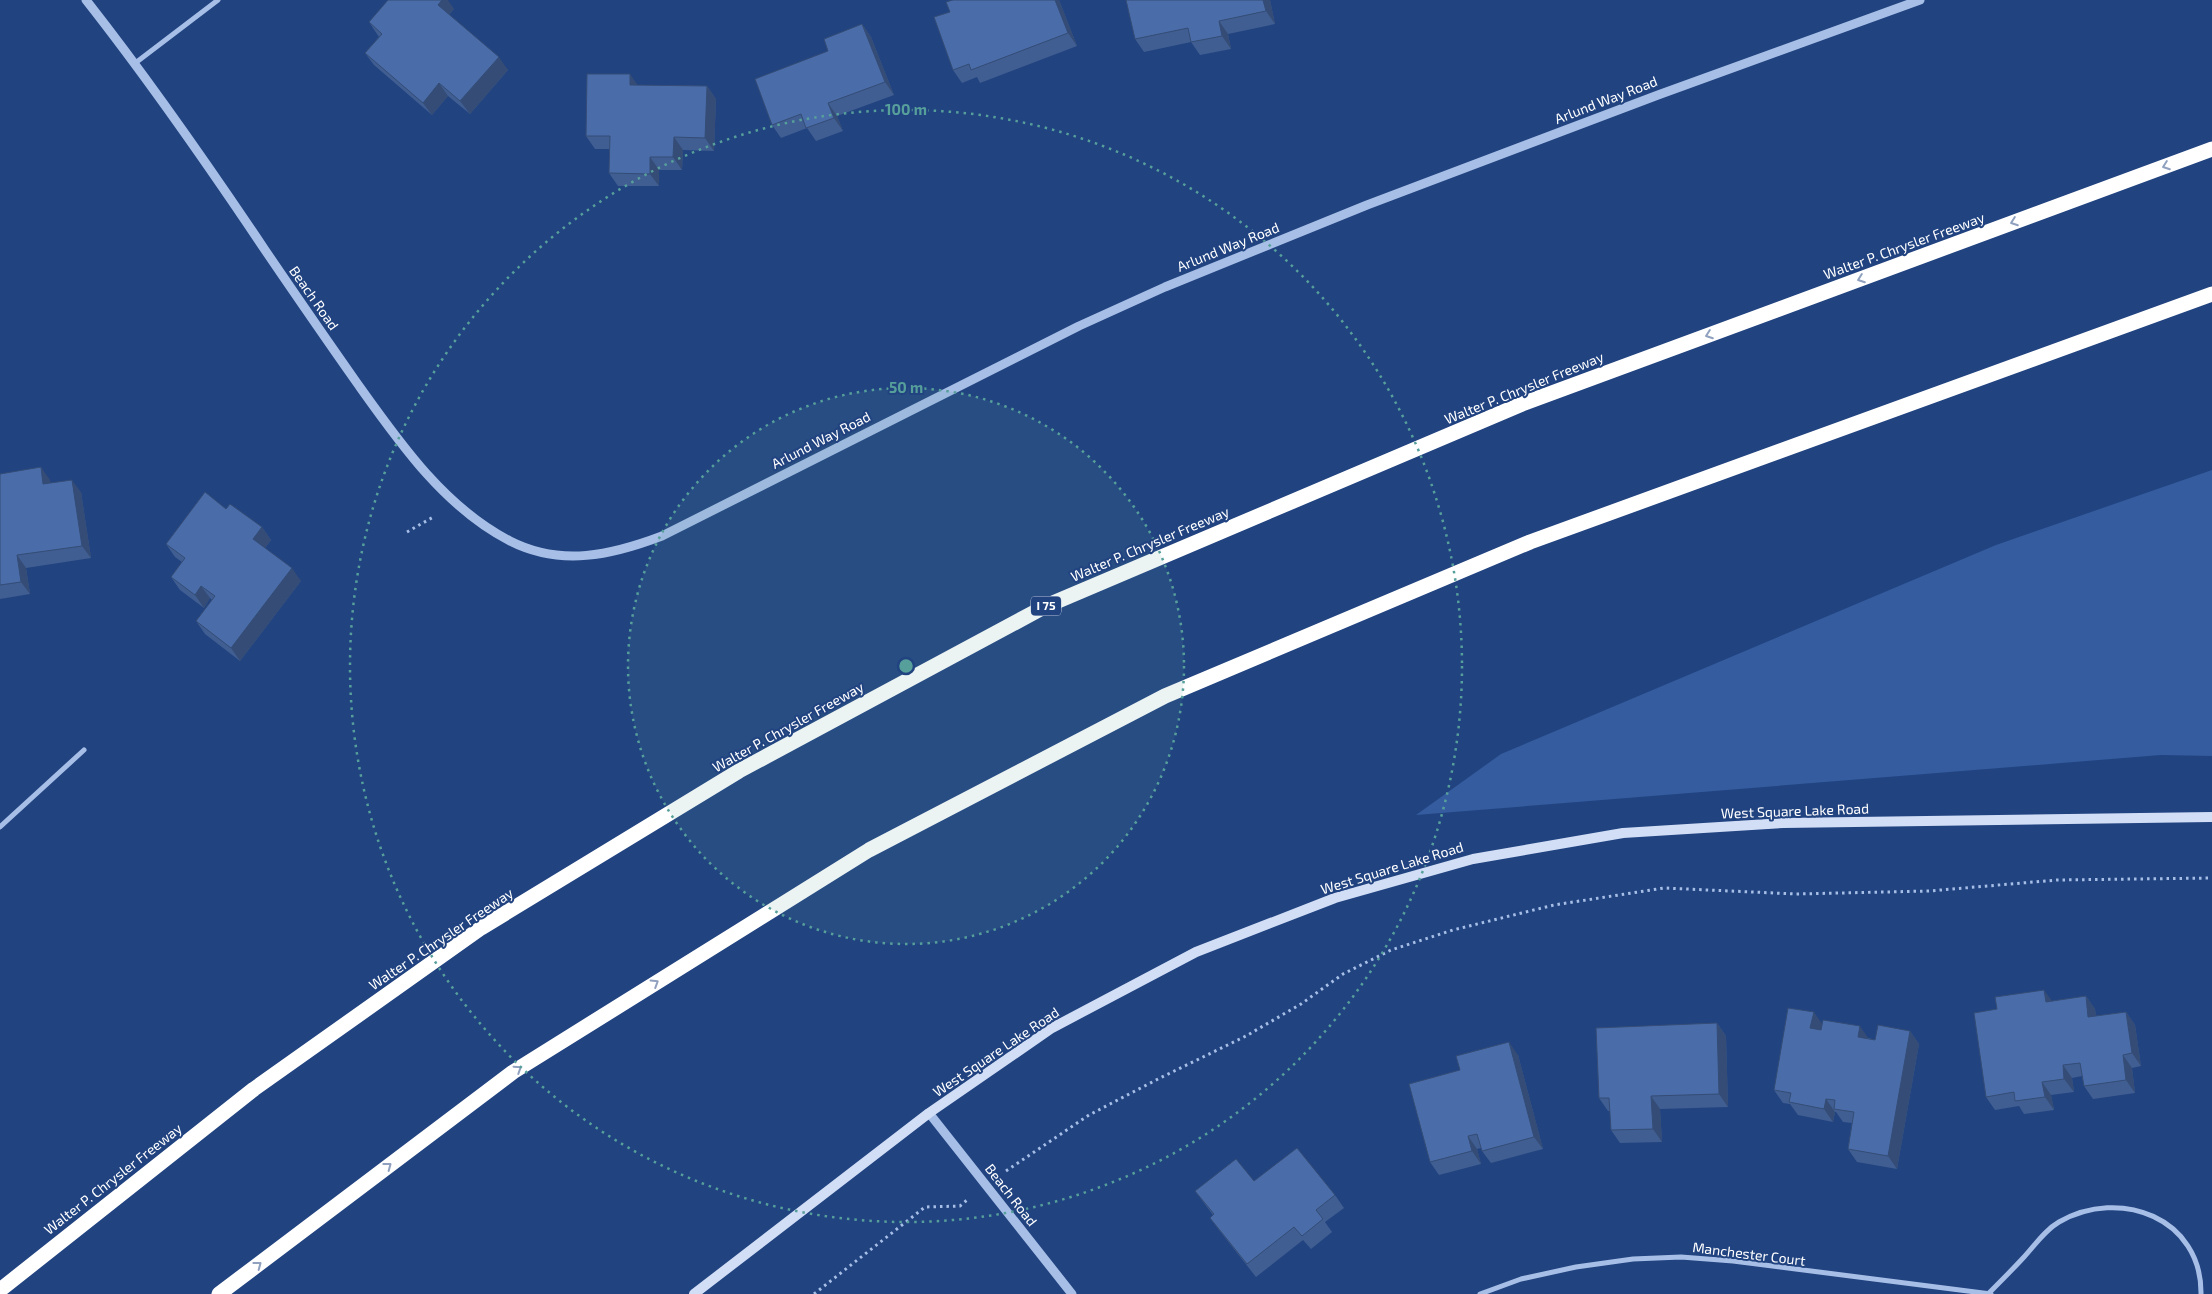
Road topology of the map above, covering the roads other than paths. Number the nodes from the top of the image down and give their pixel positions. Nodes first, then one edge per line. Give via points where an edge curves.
1 (86, 0) edge
2 (218, 0) edge
3 (1920, 0) edge
4 (134, 64) junction
5 (2212, 150) edge
6 (2212, 294) edge
7 (566, 556) joint
8 (84, 750) dead end
9 (2212, 817) edge
10 (0, 827) edge
11 (929, 1113) junction
12 (0, 1290) edge
13 (1990, 1293) edge
14 (219, 1294) edge
15 (694, 1294) edge
16 (1072, 1294) edge
17 (1480, 1294) edge
18 (2202, 1294) edge

1 - 4 street, Beach Road
2 - 4 street
3 - 7 street, Arlund Way Road via 1658,95 1174,283 1080,326 662,536 613,553 590,557
4 - 7 street, Beach Road via 379,413 435,483 485,526 511,541 539,552
5 -> 12 highway, Walter P. Chrysler Freeway / I 75 via 1522,404 1046,606 739,771 481,928 254,1089
14 -> 6 highway via 513,1072 869,850 1165,696 1530,542
8 - 10 street
9 - 11 main road, West Square Lake Road via 1783,823 1623,833 1473,859 1334,898 1196,952 1052,1028
11 - 15 main road, West Square Lake Road
11 - 16 street, Beach Road
13 - 17 street, Manchester Court via 1732,1261 1681,1258 1634,1259 1576,1267
13 - 18 street, Manchester Court via 2059,1222 2109,1207 2147,1212 2169,1225 2187,1244 2197,1264

